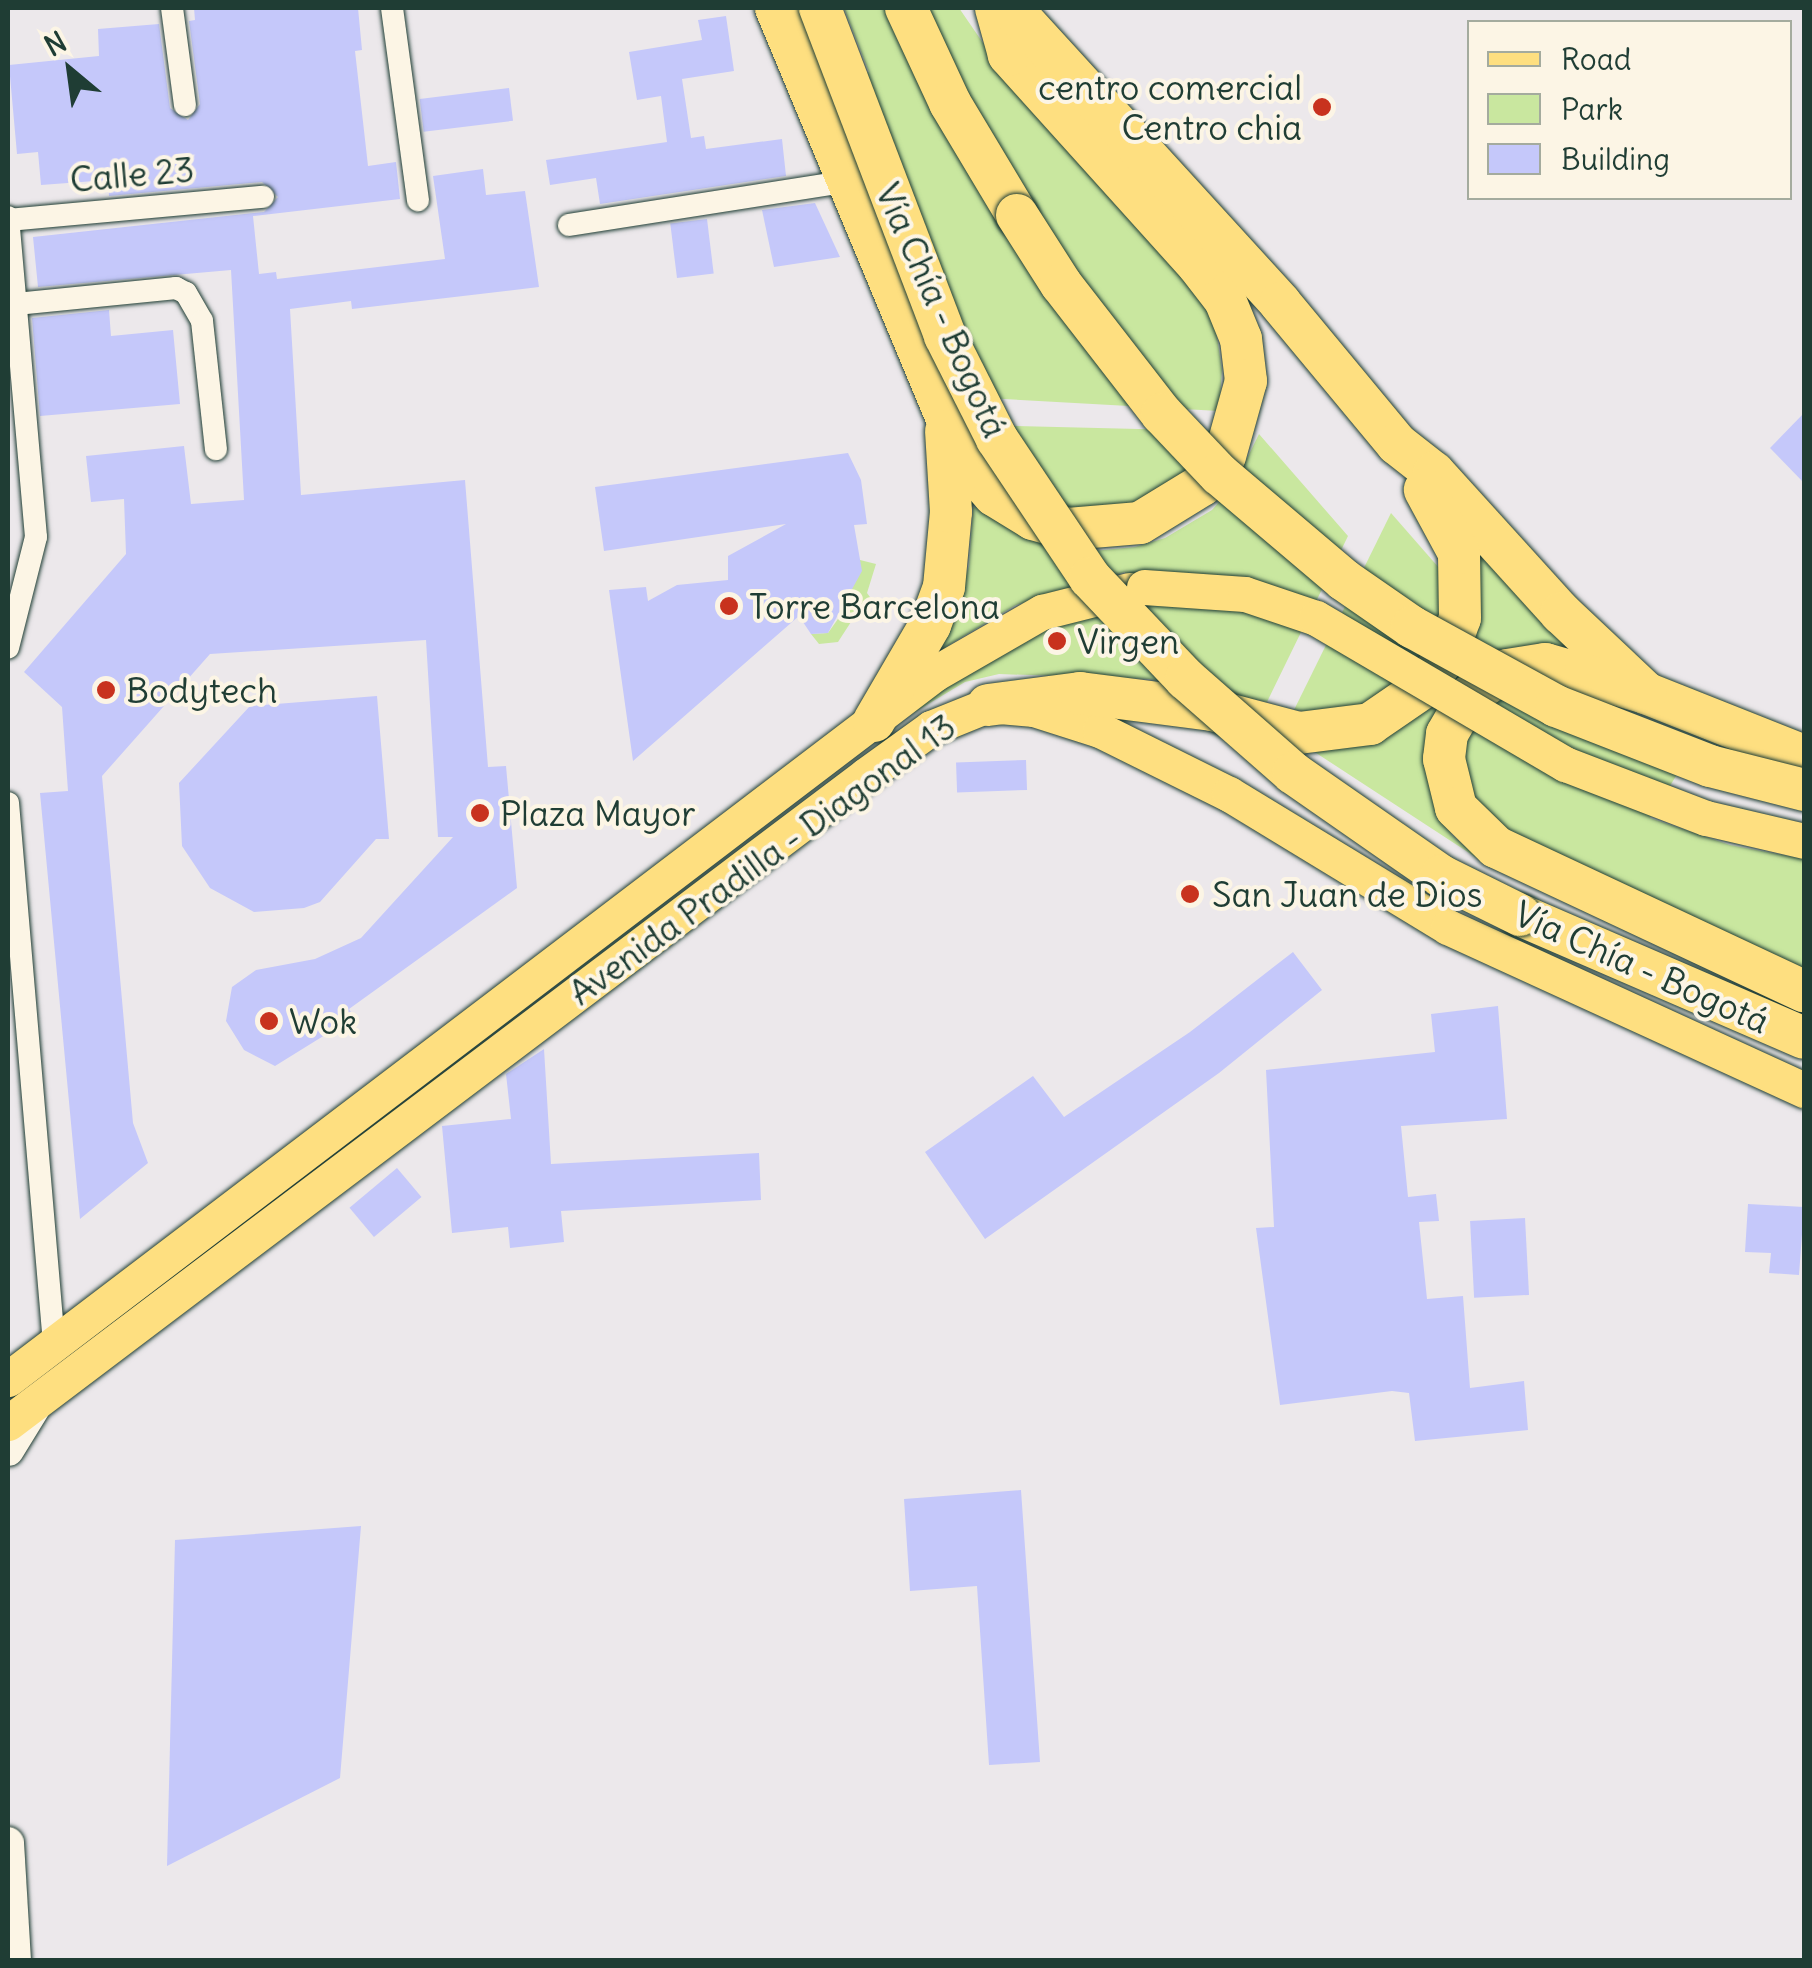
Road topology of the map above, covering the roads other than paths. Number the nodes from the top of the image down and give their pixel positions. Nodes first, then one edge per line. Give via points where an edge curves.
1 (172, 8) edge
2 (392, 8) edge
3 (776, 8) edge
4 (820, 8) edge
5 (906, 8) edge
6 (996, 8) edge
7 (1011, 8) edge
8 (186, 105) dead end
9 (844, 182) junction
10 (262, 197) dead end
11 (418, 200) dead end
12 (8, 219) edge
13 (569, 225) dead end
14 (16, 304) junction
15 (946, 421) junction
16 (1397, 444) junction
17 (216, 449) dead end
18 (8, 648) edge
19 (1646, 693) junction
20 (988, 705) junction
21 (874, 721) junction
22 (1804, 756) edge
23 (1804, 790) edge
24 (8, 803) edge
25 (1804, 841) edge
26 (11, 864) edge
27 (1804, 991) edge
28 (1804, 1038) edge
29 (1804, 1090) edge
30 (54, 1344) junction
31 (8, 1379) edge
32 (43, 1396) junction
33 (8, 1423) edge
34 (8, 1450) edge
35 (8, 1843) edge
36 (16, 1960) edge

1 - 8 street
2 - 11 street
3 - 9 highway
4 - 28 highway, Vía Chía - Bogotá, bridge via 946,336 997,439 1090,578 1186,680 1293,773 1441,876
5 - 23 highway, bridge via 950,103 1060,284 1162,414 1219,474 1344,580 1426,636 1556,706 1710,766
6 - 15 highway via 1009,54 1225,300 1241,339 1246,381 1239,422 1202,485 1140,523 1104,530 1033,518 994,496 964,462
7 - 16 highway via 1280,303
9 - 13 street
9 - 15 highway
10 - 12 street, Calle 23
12 - 14 street
14 - 17 street via 176,288 186,293 202,321
14 - 18 street via 36,537
15 - 21 highway via 951,512 944,587 930,625
16 - 19 highway via 1434,473 1561,612
16 - 20 highway via 1445,522 1462,586 1446,656 1424,687 1391,713 1321,734 1080,693
19 - 22 highway
19 - 27 highway via 1545,664 1486,682 1447,734 1446,782 1456,808 1471,829 1524,864
20 - 29 main road, Avenida Pradilla - Diagonal 13 via 1034,709 1100,730 1229,794 1448,927
20 - 32 main road, Avenida Pradilla - Diagonal 13 via 931,728 866,775
21 - 25 main road, Avenida Pradilla - Diagonal 13, bridge via 1002,630 1075,600 1144,588 1245,594 1316,618 1565,764 1706,818
21 - 30 main road, Avenida Pradilla - Diagonal 13
24 - 26 street
26 - 30 street
30 - 31 main road, Avenida Pradilla - Diagonal 13
32 - 33 main road, Avenida Pradilla - Diagonal 13
32 - 34 street
35 - 36 street

